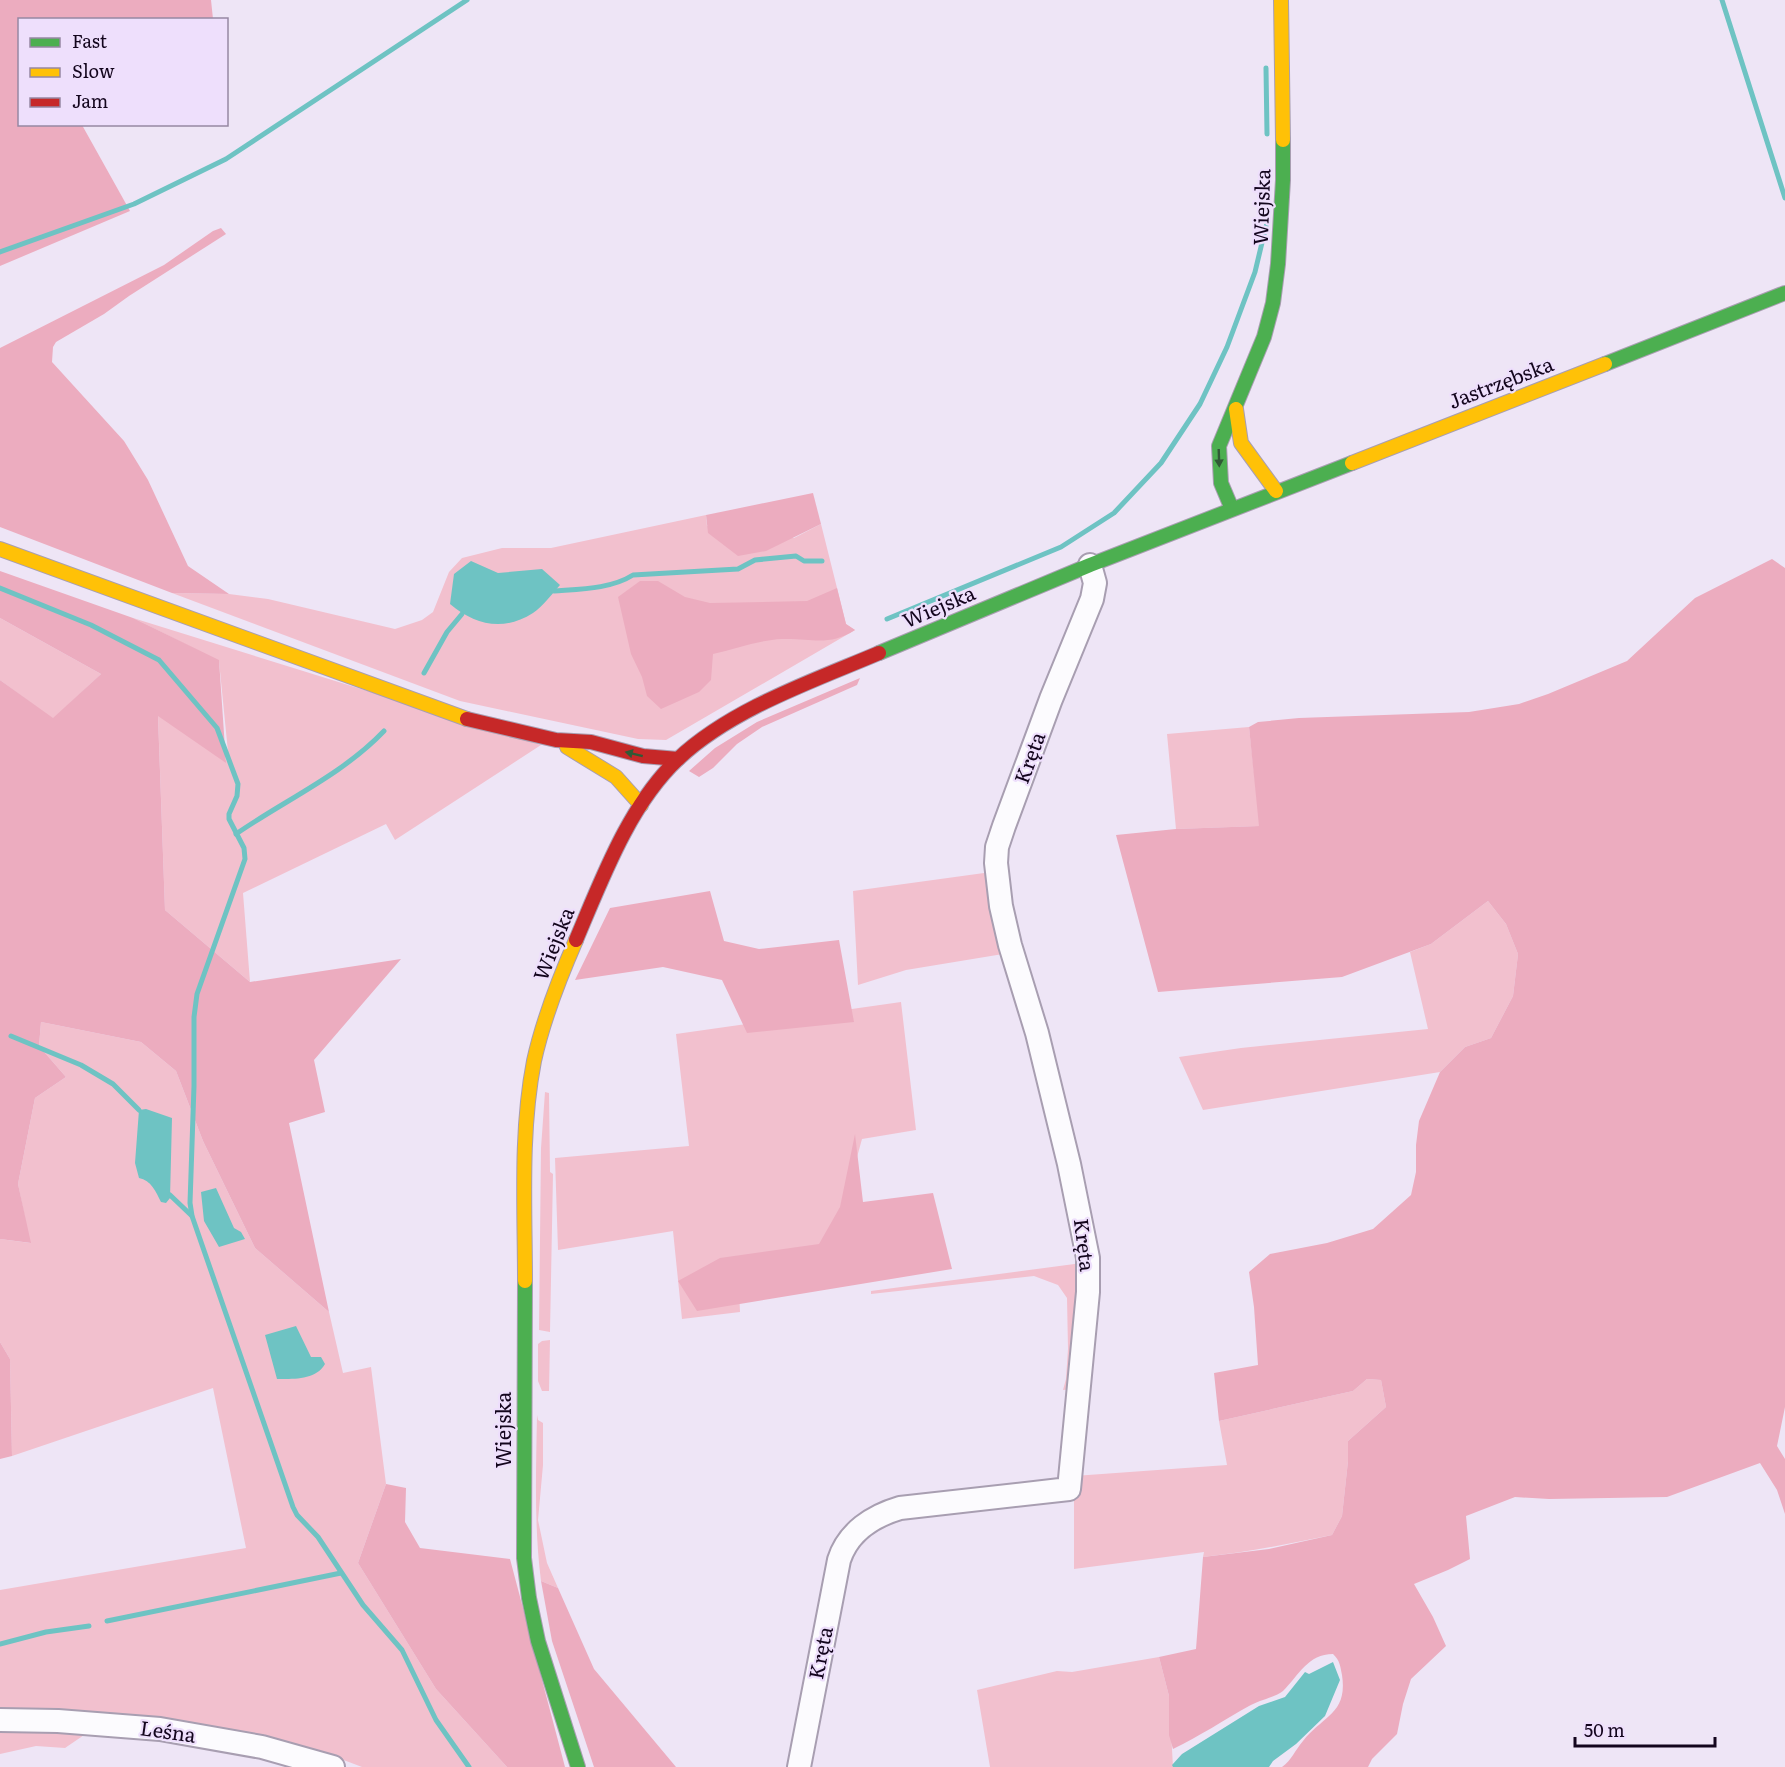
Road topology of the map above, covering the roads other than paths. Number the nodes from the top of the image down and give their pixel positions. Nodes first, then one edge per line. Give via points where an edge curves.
1 (1281, 0) edge
2 (1785, 293) edge
3 (1236, 409) junction
4 (1276, 491) junction
5 (1232, 508) junction
6 (0, 549) edge
7 (1090, 565) junction
8 (556, 740) junction
9 (678, 759) junction
10 (641, 805) junction
11 (0, 1720) edge
12 (333, 1767) edge
13 (578, 1767) edge
14 (800, 1767) edge

1 - 3 street, Wiejska via 1283,180 1278,264 1264,337
2 - 4 street, Jastrzębska
3 - 4 street via 1241,443
3 -> 5 street, Wiejska via 1219,446 1221,483
4 - 5 street, Jastrzębska
5 - 7 street, Wiejska
6 - 8 street via 443,711
7 - 9 street, Wiejska via 772,699 726,723
7 - 14 street, Kręta via 1095,583 1092,599 1004,826 996,863 1005,925 1069,1164 1088,1258 1069,1489 900,1508 882,1514 859,1530 839,1560
9 -> 8 street via 643,756 591,742
8 - 10 street via 616,777
9 - 10 street, Wiejska
10 - 13 street, Wiejska via 614,852 560,977 539,1040 529,1103 524,1269 524,1558 538,1641
11 - 12 street, Leśna via 160,1729 262,1747

